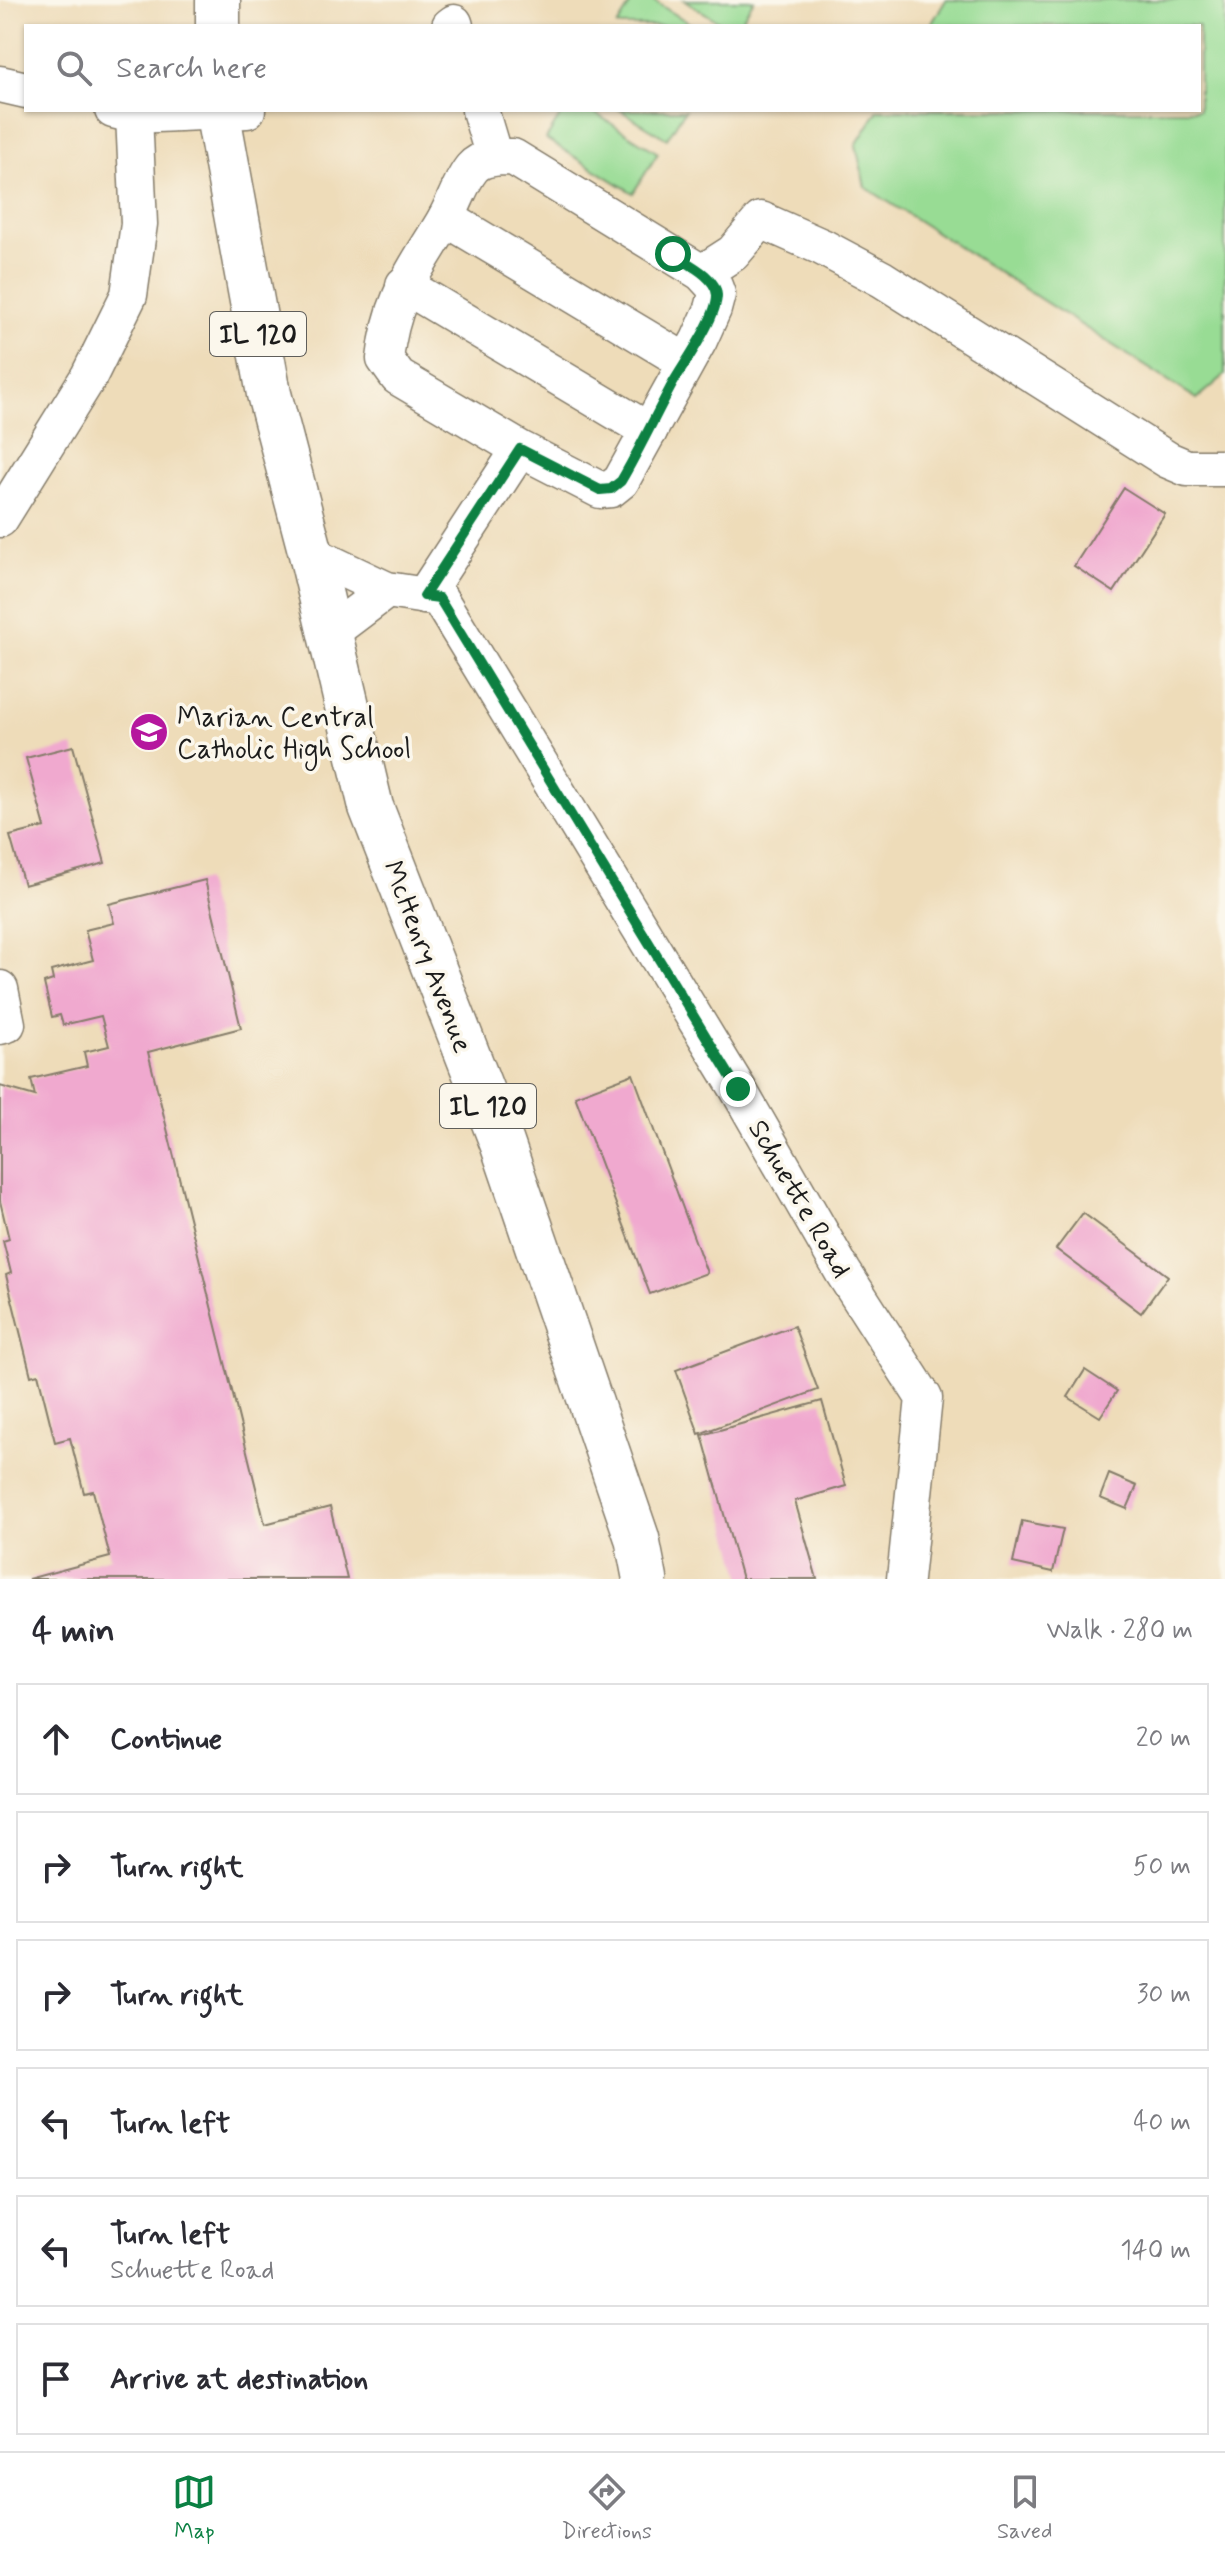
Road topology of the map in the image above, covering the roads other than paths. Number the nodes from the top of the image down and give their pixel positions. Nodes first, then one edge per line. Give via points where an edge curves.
1 (218, 0) edge
2 (218, 24) edge
3 (0, 84) edge
4 (24, 90) edge
5 (175, 112) edge
6 (227, 112) edge
7 (481, 112) edge
8 (123, 113) edge
9 (494, 157) junction
10 (446, 218) junction
11 (702, 273) junction
12 (404, 285) junction
13 (686, 362) junction
14 (649, 431) junction
15 (520, 449) junction
16 (1225, 468) edge
17 (0, 519) edge
18 (311, 554) junction
19 (387, 590) junction
20 (424, 596) junction
21 (330, 633) junction
22 (0, 989) edge
23 (0, 1026) edge
24 (645, 1579) edge
25 (905, 1579) edge

1 - 2 main road
3 - 4 street
5 - 8 street
6 - 18 main road, IL 120 via 269,394
7 - 9 street
8 - 17 street via 139,224 129,295 89,376
9 - 10 street via 473,166
9 - 11 street via 513,157
10 - 12 street
10 - 13 street
11 - 13 street via 717,294
11 - 16 street via 733,253 761,220 784,228 882,279 1168,460 1187,468
12 - 14 street
12 - 15 street via 385,359 398,377
13 - 14 street
14 - 15 street via 611,489 600,490
15 - 20 street
18 - 19 street
18 - 21 main road, McHenry Avenue / IL 120
19 - 20 street
19 - 21 street
20 - 25 street, Schuette Road via 439,598 924,1398
21 - 24 main road, McHenry Avenue / IL 120 via 371,807 502,1143 637,1538
22 - 23 street via 7,1024

